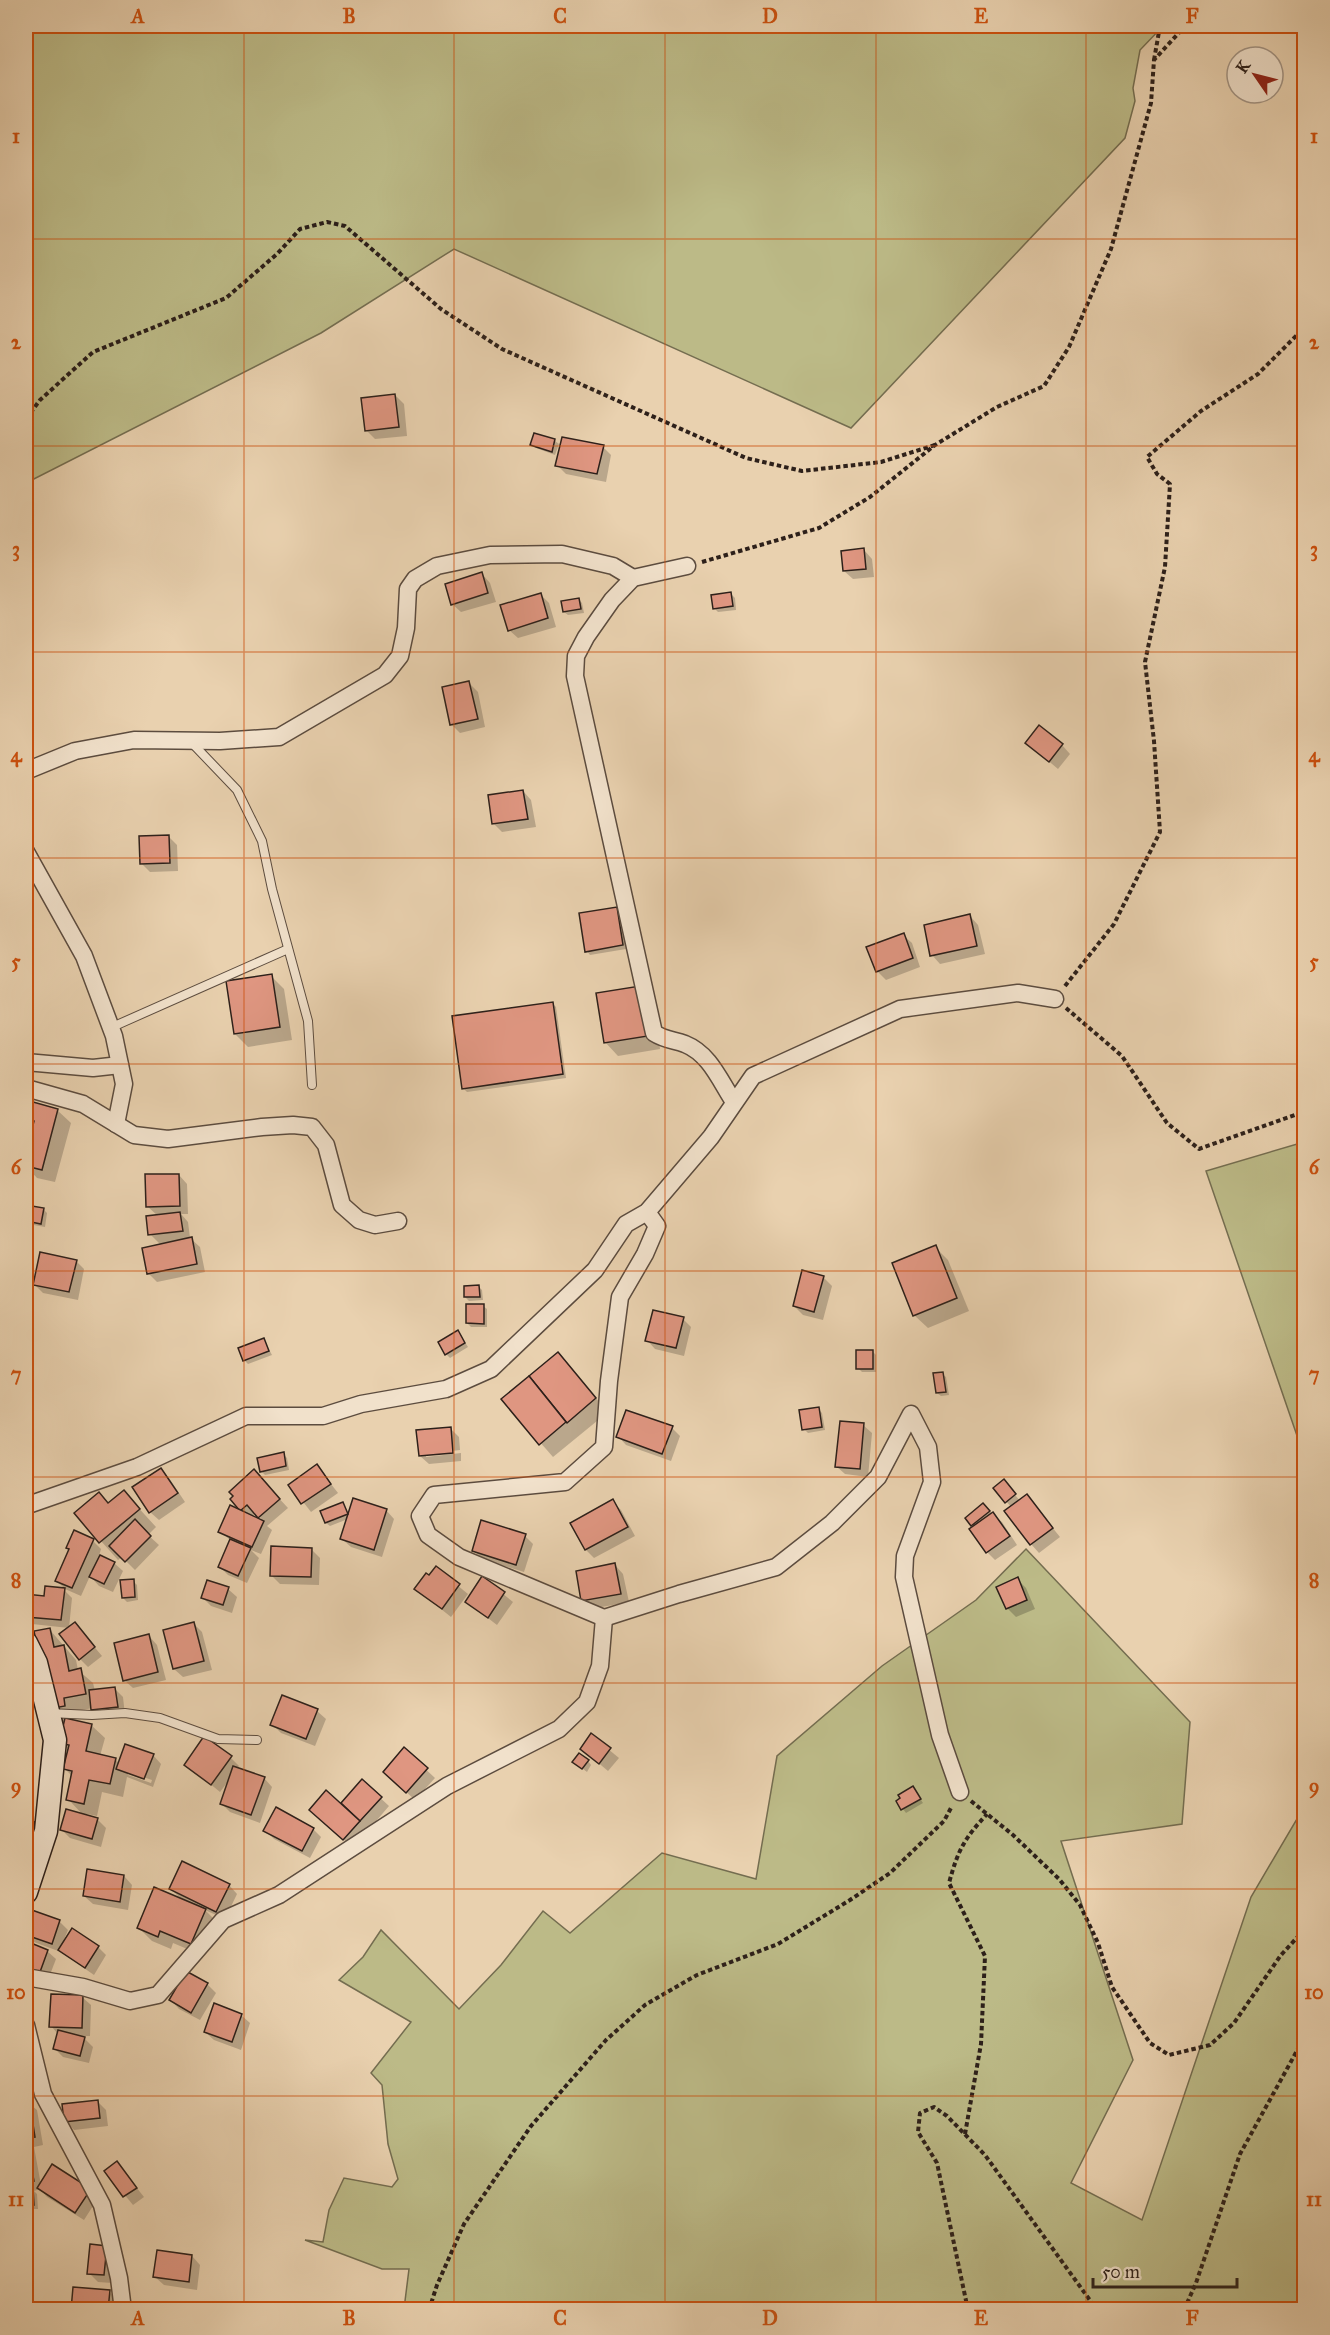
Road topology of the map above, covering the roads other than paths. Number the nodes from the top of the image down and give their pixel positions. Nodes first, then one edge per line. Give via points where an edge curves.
1 (687, 566) road end
2 (633, 578) junction
3 (189, 740) junction
4 (26, 771) edge
5 (26, 852) edge
6 (288, 949) junction
7 (1055, 999) road end
8 (110, 1028) junction
9 (26, 1062) edge
10 (120, 1065) junction
11 (312, 1084) dead end
12 (26, 1088) edge
13 (734, 1102) junction
14 (116, 1124) junction
15 (647, 1212) junction
16 (398, 1221) dead end
17 (26, 1502) edge
18 (604, 1618) junction
19 (26, 1643) edge
20 (49, 1713) junction
21 (257, 1740) dead end
22 (960, 1792) road end
23 (26, 1892) edge
24 (26, 1977) edge
25 (26, 2025) edge
26 (123, 2310) edge

1 - 2 street
2 - 3 street via 613,566 562,554 490,555 437,566 415,579 408,589 400,656 385,675 279,737
2 - 13 street via 586,637 576,656 575,676 654,1033 705,1056
3 - 4 street via 134,740 85,749
3 - 6 lane via 237,790 262,841
5 - 8 street via 84,956
6 - 8 lane
6 - 11 lane via 308,1021
7 - 13 street via 1018,993 900,1009 753,1076
8 - 10 street
9 - 10 street via 93,1068
10 - 14 street via 124,1084
12 - 14 street via 83,1104
13 - 15 street via 711,1137
14 - 16 street via 135,1135 168,1138 262,1127 312,1127 326,1145 342,1205 359,1220 375,1225
15 - 17 street via 626,1224 595,1270 491,1369 446,1389 361,1404 323,1416 246,1416 137,1467 31,1504
15 - 18 street via 657,1226 620,1297 604,1447 565,1482 434,1495 420,1516 428,1535 459,1557
18 - 22 street via 776,1567 832,1524 878,1477 911,1414 928,1447 932,1482 905,1556 904,1577 940,1735
18 - 24 street via 600,1666 587,1702 559,1729 447,1786 279,1895 223,1920 158,1995 130,2001 83,1987
19 - 20 street via 36,1663
20 - 21 lane via 125,1713 160,1718 218,1739
20 - 23 street via 55,1740 46,1831
25 - 26 street via 43,2094 102,2205

